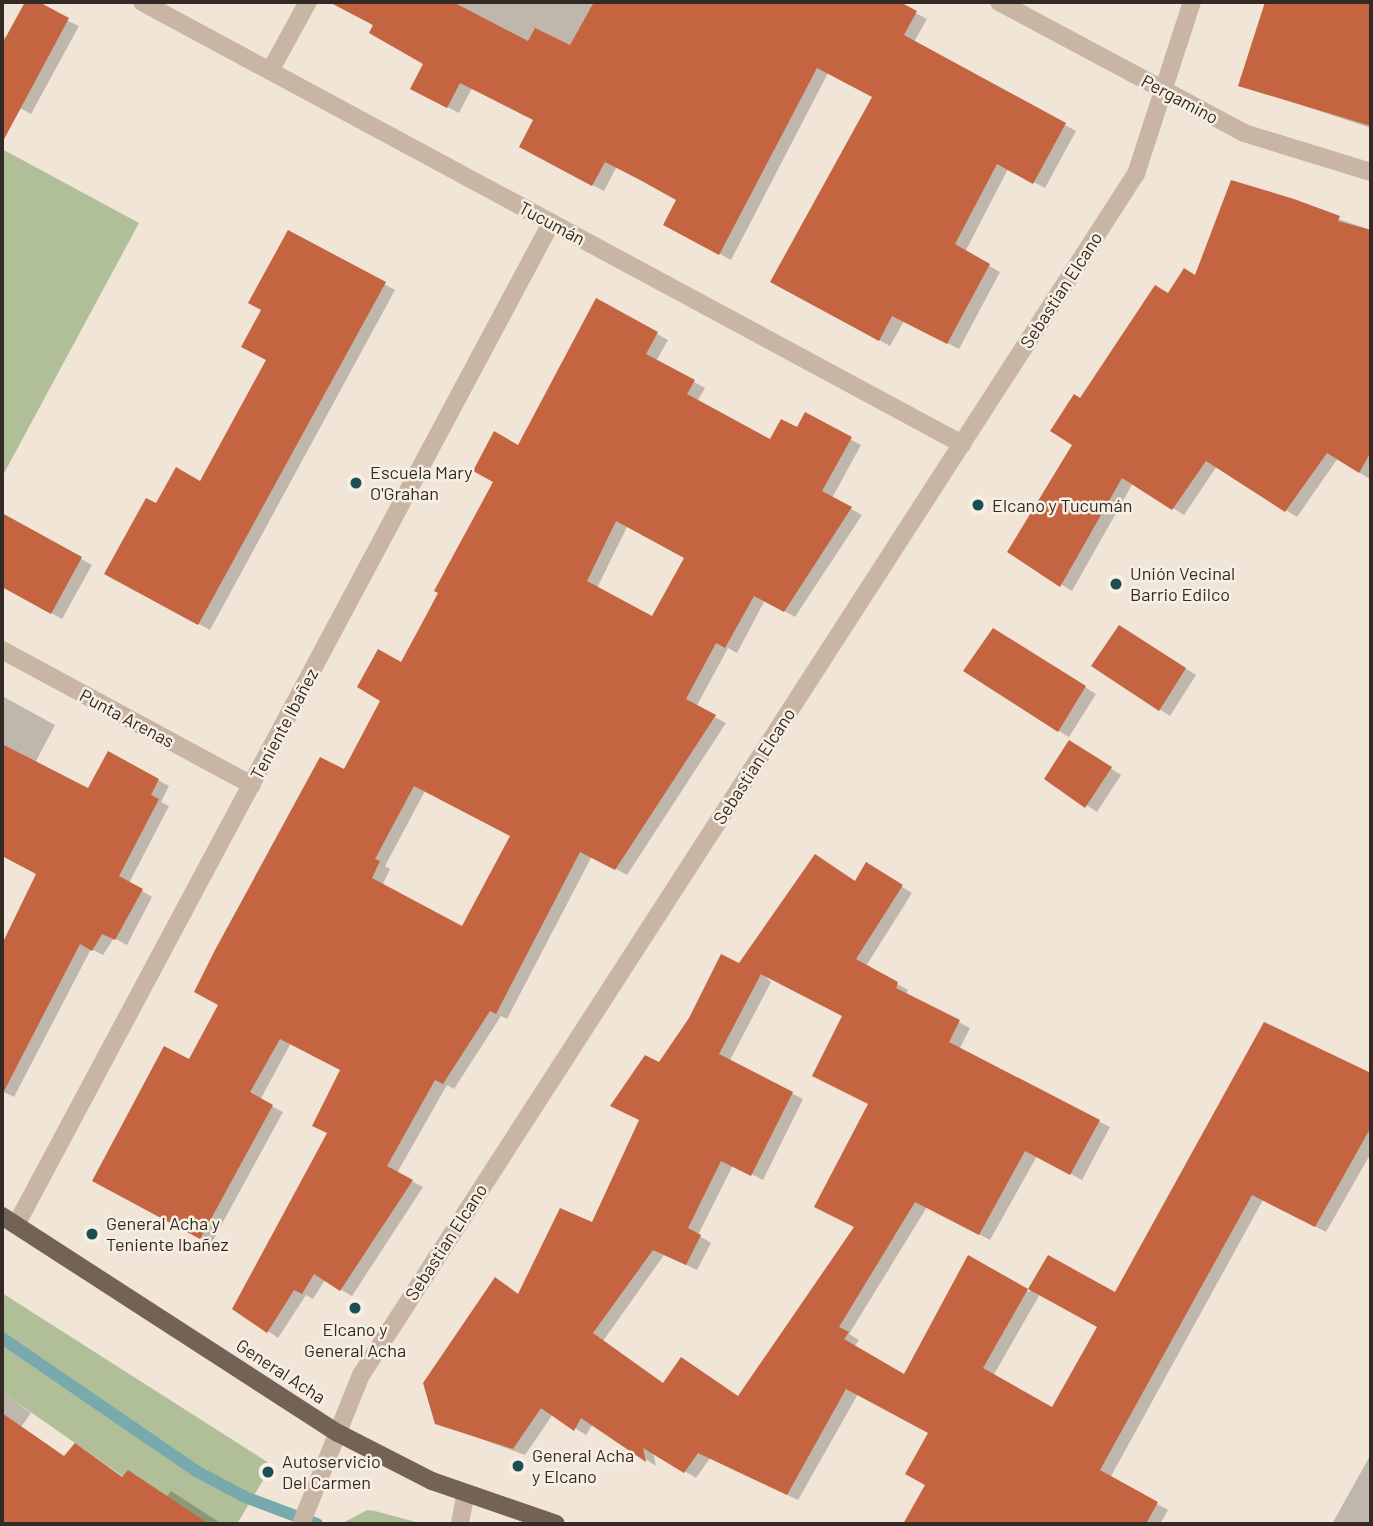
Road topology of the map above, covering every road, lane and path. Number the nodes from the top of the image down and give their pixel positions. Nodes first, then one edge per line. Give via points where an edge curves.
1 (142, 2) edge
2 (308, 2) edge
3 (999, 2) edge
4 (1192, 2) edge
5 (271, 71) junction
6 (1163, 90) junction
7 (1371, 172) edge
8 (551, 223) junction
9 (962, 444) junction
10 (2, 650) edge
11 (252, 785) junction
12 (9, 1221) edge
13 (338, 1433) junction
14 (465, 1495) junction
15 (301, 1524) edge
16 (460, 1524) edge
17 (556, 1524) edge

1 - 5 street, Tucumán
2 - 5 street
3 - 6 street, Pergamino
4 - 6 street, Sebastian Elcano
5 - 8 street, Tucumán
6 - 7 street, Pergamino via 1244,133
6 - 9 street, Sebastian Elcano via 1136,174
8 - 9 street, Tucumán
8 - 11 street, Teniente Ibañez
9 - 13 street, Sebastian Elcano via 389,1330 361,1375
10 - 11 street, Punta Arenas
11 - 12 street, Teniente Ibañez
12 - 13 main road, General Acha
13 - 14 main road, General Acha
13 - 15 street, Sebastian Elcano
14 - 16 street
14 - 17 main road, General Acha

